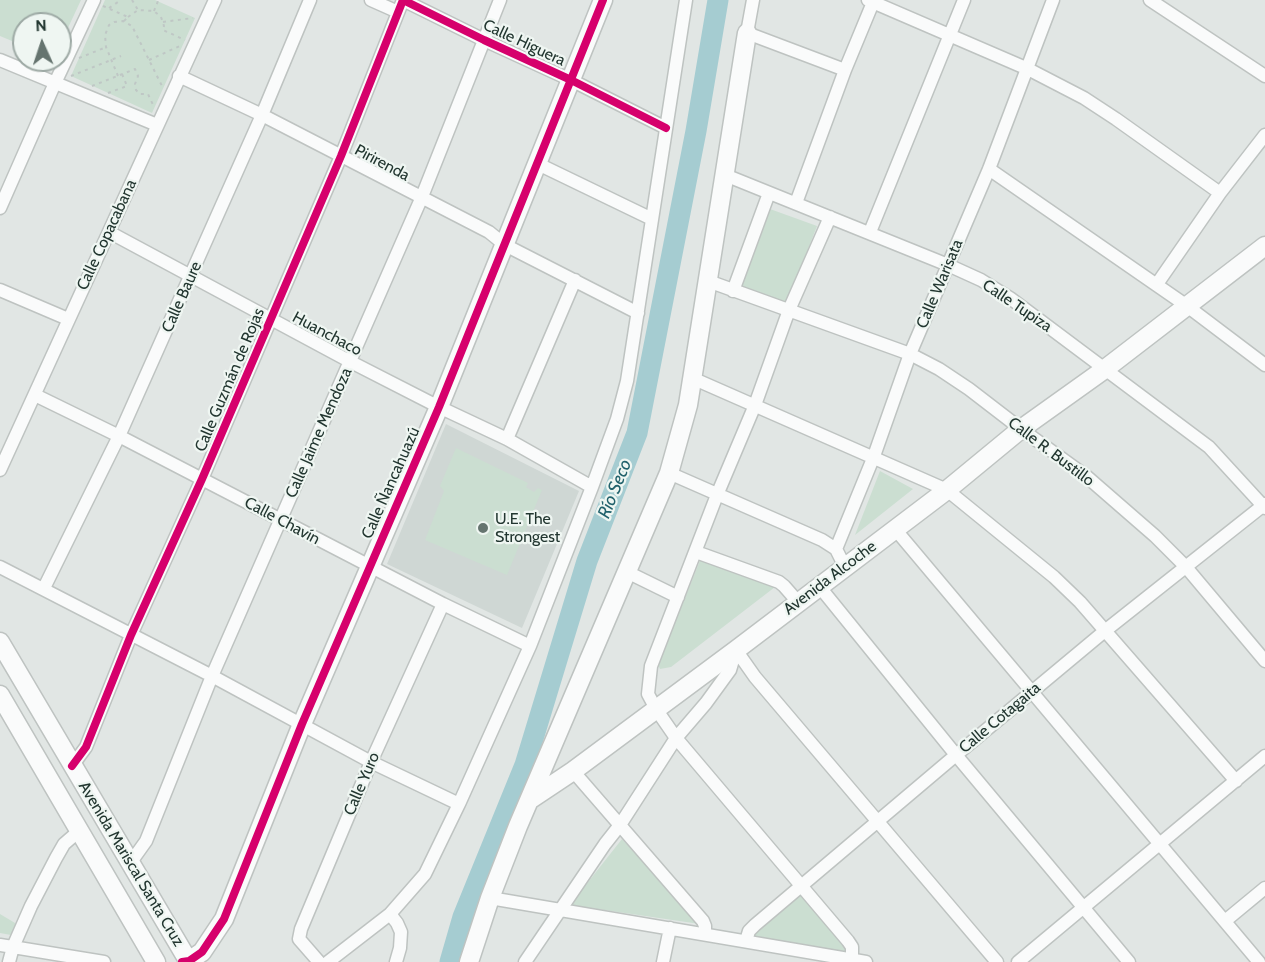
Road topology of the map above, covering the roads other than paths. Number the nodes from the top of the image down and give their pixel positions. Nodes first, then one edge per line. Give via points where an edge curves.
1 (215, 0) edge
2 (310, 0) edge
3 (371, 0) edge
4 (403, 0) edge
5 (500, 0) edge
6 (603, 0) edge
7 (686, 0) edge
8 (753, 0) edge
9 (964, 0) edge
10 (1053, 0) edge
11 (1150, 0) edge
12 (872, 1) edge
13 (99, 3) edge
14 (398, 12) junction
15 (747, 33) junction
16 (950, 36) junction
17 (484, 40) junction
18 (0, 60) edge
19 (1028, 69) junction
20 (845, 70) junction
21 (179, 76) junction
22 (1265, 76) edge
23 (571, 80) junction
24 (55, 83) junction
25 (262, 116) junction
26 (157, 125) junction
27 (666, 128) junction
28 (1265, 135) edge
29 (341, 156) junction
30 (536, 163) junction
31 (989, 169) junction
32 (725, 175) junction
33 (769, 193) junction
34 (1220, 193) junction
35 (421, 199) junction
36 (796, 203) junction
37 (0, 208) edge
38 (830, 217) junction
39 (652, 219) junction
40 (109, 232) junction
41 (870, 232) junction
42 (505, 245) junction
43 (1265, 247) edge
44 (948, 265) junction
45 (191, 278) junction
46 (574, 280) junction
47 (708, 281) junction
48 (1157, 284) junction
49 (0, 290) edge
50 (733, 291) junction
51 (1187, 306) junction
52 (789, 310) junction
53 (638, 314) junction
54 (68, 319) junction
55 (271, 319) junction
56 (910, 354) junction
57 (351, 362) junction
58 (1265, 365) edge
59 (1105, 369) junction
60 (692, 378) junction
61 (35, 396) junction
62 (755, 405) junction
63 (438, 407) junction
64 (1021, 429) junction
65 (119, 436) junction
66 (507, 439) junction
67 (874, 456) junction
68 (0, 470) edge
69 (669, 473) junction
70 (202, 479) junction
71 (592, 487) junction
72 (947, 490) junction
73 (717, 495) junction
74 (1264, 506) edge
75 (281, 520) junction
76 (895, 529) junction
77 (836, 549) junction
78 (696, 552) junction
79 (369, 566) junction
80 (0, 567) edge
81 (845, 567) junction
82 (1186, 567) junction
83 (627, 572) junction
84 (819, 586) junction
85 (44, 588) junction
86 (678, 597) junction
87 (798, 602) junction
88 (443, 604) junction
89 (1106, 630) junction
90 (131, 635) junction
91 (0, 642) edge
92 (530, 646) junction
93 (736, 650) junction
94 (1265, 661) edge
95 (212, 676) junction
96 (1032, 692) junction
97 (0, 695) edge
98 (656, 709) junction
99 (6, 719) edge
100 (302, 724) junction
101 (676, 738) junction
102 (956, 754) junction
103 (1265, 756) edge
104 (371, 762) junction
105 (72, 766) junction
106 (573, 771) junction
107 (1236, 781) junction
108 (531, 799) junction
109 (459, 804) junction
110 (878, 820) junction
111 (620, 825) junction
112 (79, 831) junction
113 (1159, 844) junction
114 (131, 861) junction
115 (801, 885) junction
116 (1265, 888) edge
117 (490, 898) junction
118 (1083, 908) junction
119 (561, 910) junction
120 (390, 914) junction
121 (1225, 921) junction
122 (670, 928) junction
123 (705, 934) junction
124 (746, 941) junction
125 (0, 945) edge
126 (13, 947) junction
127 (852, 961) edge
128 (9, 962) edge
129 (104, 962) edge
130 (156, 962) edge
131 (187, 962) edge
132 (319, 962) edge
133 (328, 962) edge
134 (396, 962) edge
135 (469, 962) edge
136 (525, 962) edge
137 (663, 962) edge
138 (866, 962) edge
139 (997, 962) edge
140 (1018, 962) edge
141 (1130, 962) edge
142 (1259, 962) edge

1 - 21 street, Calle Copacabana
2 - 25 street, Calle Baure
3 - 14 street
4 - 14 street, Calle Guzmán de Rojas
4 - 17 street, Calle Higuera
5 - 17 street, Calle Jaime Mendoza
6 - 23 street, Calle Ñancahuazú
7 - 27 street
8 - 15 street
9 - 16 street
10 - 19 street, Calle Warisata
11 - 22 street
12 - 16 street
12 - 20 street
13 - 24 street
14 - 29 street, Calle Guzmán de Rojas
15 - 20 street
15 - 32 street
16 - 19 street
16 - 41 street
17 - 23 street, Calle Higuera
17 - 35 street, Calle Jaime Mendoza
18 - 24 street
19 - 31 street, Calle Warisata
19 - 34 street via 1108,113
20 - 36 street
21 - 25 street, Pirirenda
21 - 26 street, Calle Copacabana
23 - 27 street, Calle Higuera
23 - 30 street, Calle Ñancahuazú
24 - 26 street
24 - 37 street
25 - 29 street, Pirirenda
25 - 45 street, Calle Baure
26 - 40 street, Calle Copacabana
27 - 39 street
28 - 34 street
29 - 35 street, Pirirenda
29 - 55 street, Calle Guzmán de Rojas
30 - 39 street
30 - 42 street, Calle Ñancahuazú
31 - 44 street, Calle Warisata
31 - 48 street
32 - 33 street, Calle Tupiza
32 - 47 street
33 - 36 street, Calle Tupiza
33 - 50 street
34 - 48 street
35 - 42 street, Pirirenda via 489,232
35 - 57 street, Calle Jaime Mendoza
36 - 38 street, Calle Tupiza
38 - 41 street, Calle Tupiza
38 - 52 street
39 - 53 street
40 - 45 street, Huanchaco
40 - 54 street, Calle Copacabana
41 - 44 street, Calle Tupiza
42 - 46 street, Pirirenda
42 - 63 street, Calle Ñancahuazú
43 - 51 street, Avenida Alcoche
44 - 56 street, Calle Warisata
44 - 59 street, Calle Tupiza via 1010,298
45 - 55 street, Huanchaco
45 - 65 street, Calle Baure
46 - 53 street, Pirirenda
46 - 66 street
47 - 50 street, Calle R. Bustillo
47 - 60 street
48 - 51 street
49 - 54 street
50 - 52 street, Calle R. Bustillo
51 - 58 street
51 - 59 street, Avenida Alcoche
52 - 56 street, Calle R. Bustillo
52 - 62 street
53 - 71 street via 617,419
54 - 61 street, Calle Copacabana
55 - 57 street, Huanchaco
55 - 70 street, Calle Guzmán de Rojas
56 - 64 street, Calle R. Bustillo via 969,389
56 - 67 street, Calle Warisata
57 - 63 street, Huanchaco
57 - 75 street, Calle Jaime Mendoza
59 - 64 street, Avenida Alcoche
59 - 74 street, Calle Tupiza via 1209,447
60 - 62 street
60 - 69 street
61 - 65 street, Calle Chavín
61 - 68 street, Calle Copacabana
62 - 67 street
62 - 73 street
63 - 66 street, Huanchaco
63 - 79 street, Calle Ñancahuazú
64 - 72 street, Avenida Alcoche
64 - 82 street, Calle R. Bustillo via 1086,476
65 - 70 street, Calle Chavín
65 - 85 street, Calle Baure
66 - 71 street, Huanchaco
67 - 72 street
67 - 77 street, Calle Warisata
69 - 73 street
69 - 83 street
70 - 75 street, Calle Chavín
70 - 90 street, Calle Guzmán de Rojas
71 - 92 street
72 - 76 street, Avenida Alcoche
72 - 89 street via 1054,577
73 - 77 street
73 - 78 street
74 - 82 street, Calle Cotagaita
75 - 79 street, Calle Chavín
75 - 95 street, Calle Jaime Mendoza
76 - 81 street, Avenida Alcoche
76 - 96 street
77 - 81 street
78 - 86 street
78 - 87 street via 779,582
79 - 88 street, Calle Chavín
79 - 100 street, Calle Ñancahuazú
80 - 85 street
81 - 84 street, Avenida Alcoche
82 - 89 street, Calle Cotagaita
82 - 94 street, Calle R. Bustillo
83 - 86 street
83 - 108 street
84 - 87 street, Avenida Alcoche
84 - 102 street
85 - 90 street
86 - 98 street via 651,666 648,694
87 - 93 street, Avenida Alcoche
88 - 92 street, Calle Chavín
88 - 104 street, Calle Yuro
89 - 96 street, Calle Cotagaita
89 - 107 street
90 - 95 street
90 - 105 street, Calle Guzmán de Rojas via 86,747
91 - 105 street, Avenida Mariscal Santa Cruz
92 - 109 street
93 - 98 street, Avenida Alcoche
93 - 101 street via 730,670
93 - 110 street
95 - 100 street
95 - 114 street, Calle Jaime Mendoza via 146,841
96 - 102 street, Calle Cotagaita
96 - 113 street
97 - 99 street, Avenida Mariscal Santa Cruz
98 - 101 street
98 - 106 street, Avenida Alcoche
99 - 112 street, Avenida Mariscal Santa Cruz
100 - 104 street
100 - 131 street, Calle Ñancahuazú via 224,919 202,952
101 - 111 street
101 - 115 street
102 - 110 street, Calle Cotagaita
102 - 118 street
103 - 107 street
104 - 109 street
104 - 132 street, Calle Yuro via 299,935
105 - 114 street, Avenida Mariscal Santa Cruz
106 - 108 street, Avenida Alcoche
106 - 111 street
107 - 113 street
108 - 117 street
109 - 120 street via 425,874
110 - 115 street, Calle Cotagaita
110 - 139 street
111 - 119 street
111 - 123 street via 703,921
112 - 126 street via 56,858
112 - 130 street, Avenida Mariscal Santa Cruz
113 - 118 street
113 - 121 street
114 - 131 street, Avenida Mariscal Santa Cruz
115 - 124 street, Calle Cotagaita via 749,930
115 - 127 street via 848,940
116 - 121 street
117 - 119 street
117 - 135 street
118 - 140 street
118 - 141 street
119 - 122 street
119 - 136 street
120 - 133 street
120 - 134 street via 401,932
121 - 142 street
122 - 123 street
122 - 137 street
123 - 124 street
124 - 127 street
125 - 126 street
126 - 128 street
126 - 129 street
127 - 138 street

